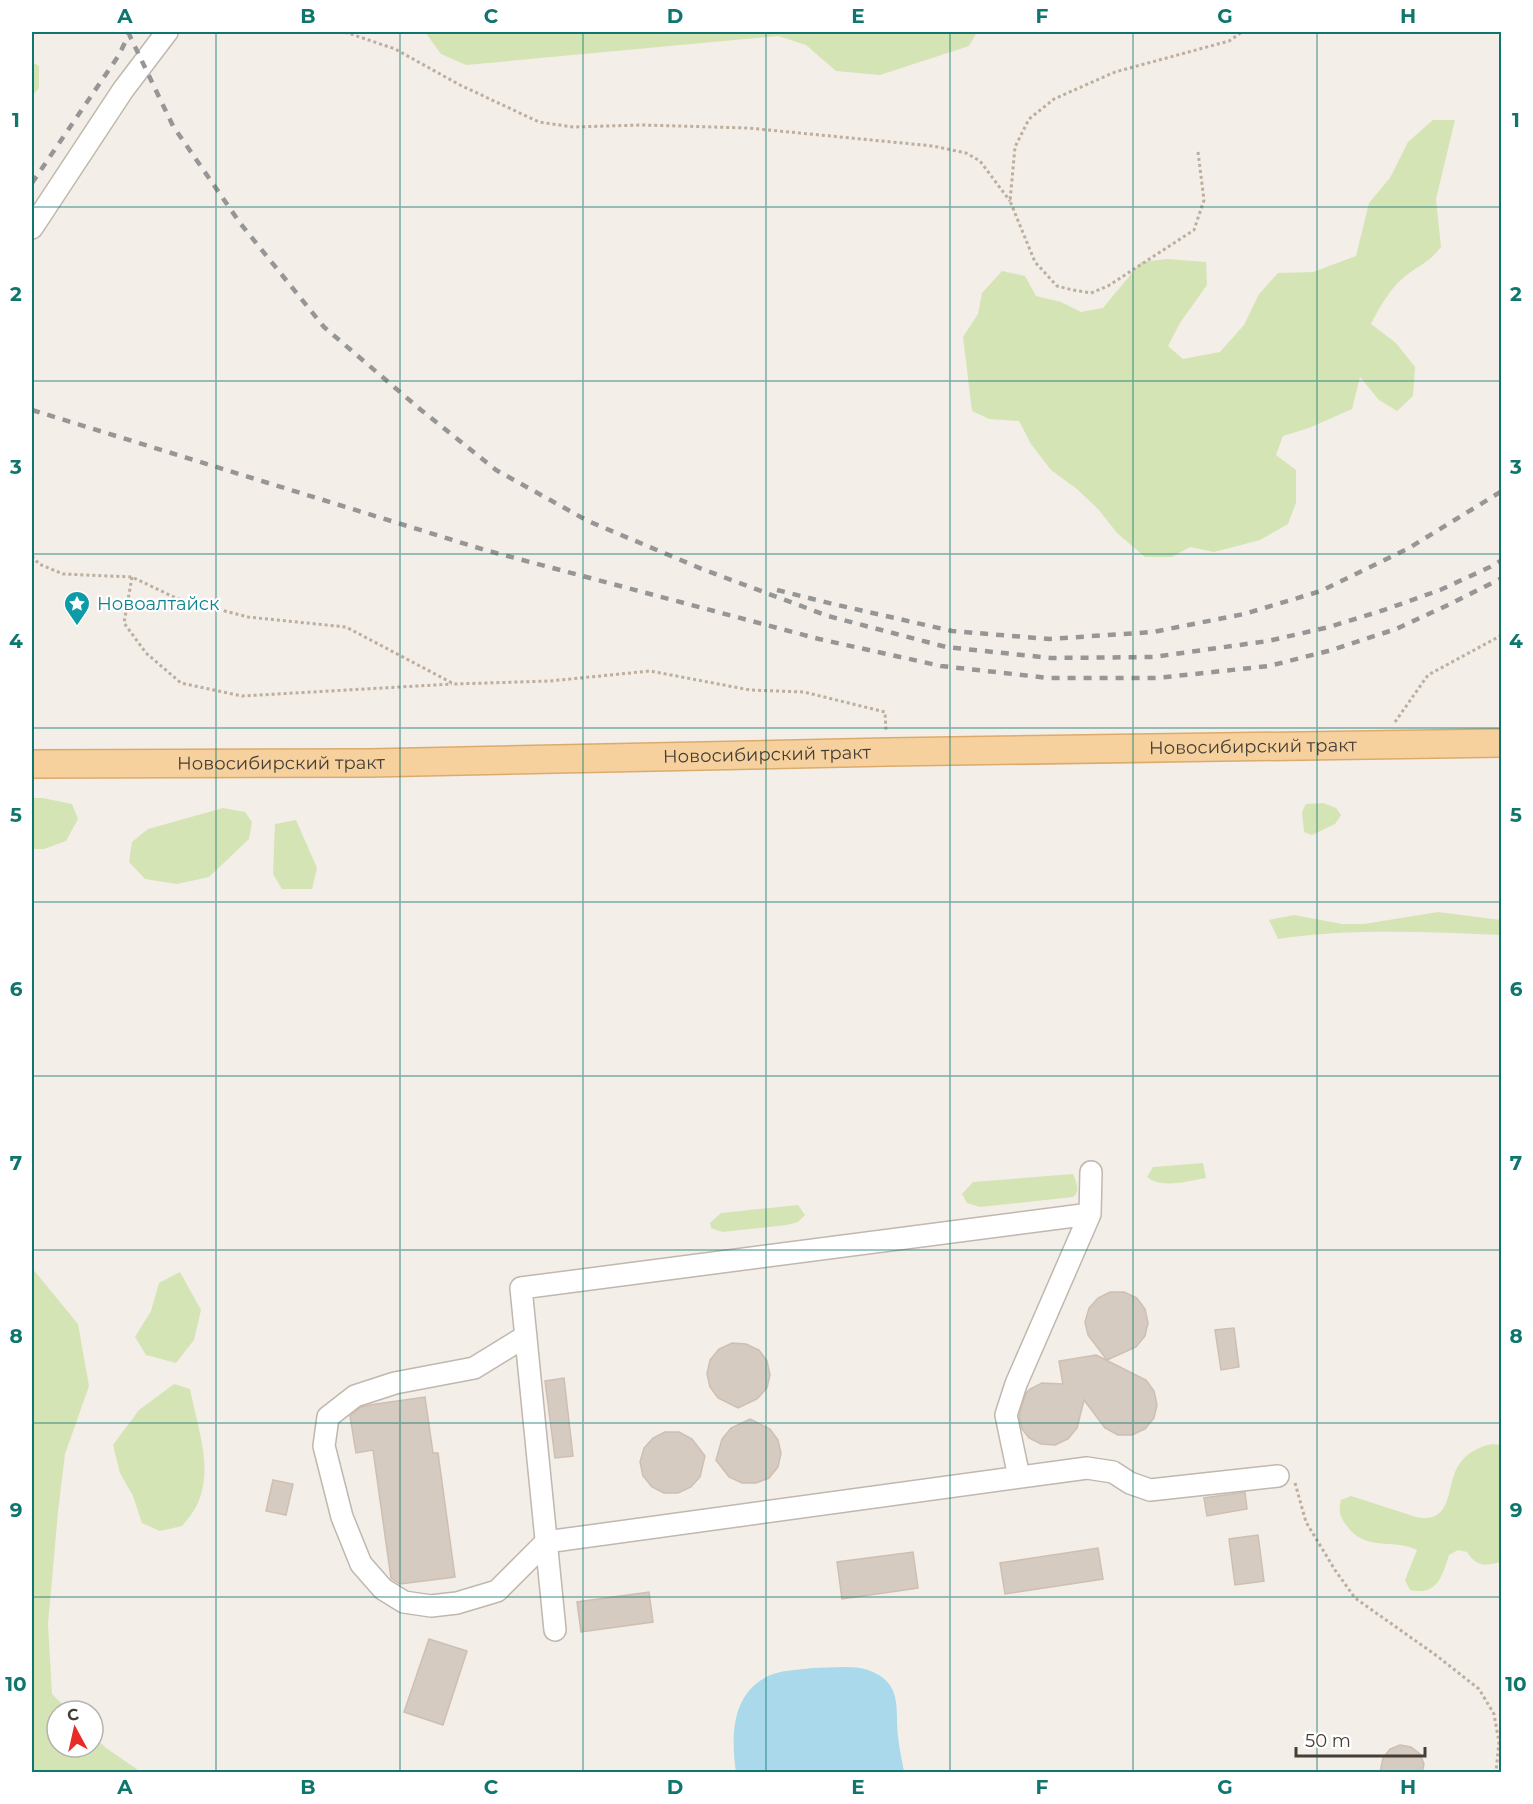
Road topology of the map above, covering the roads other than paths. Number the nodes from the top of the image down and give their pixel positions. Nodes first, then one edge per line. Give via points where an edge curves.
1 (166, 32) edge
2 (32, 228) edge
3 (1502, 743) edge
4 (32, 749) edge
5 (312, 763) junction
6 (32, 764) edge
7 (1090, 1172) dead end
8 (1090, 1214) junction
9 (526, 1336) junction
10 (1278, 1476) road end
11 (1019, 1477) junction
12 (546, 1542) junction
13 (555, 1630) dead end

1 - 2 street
3 - 5 main road, Новосибирский тракт
4 - 5 main road via 246,755
5 - 6 main road, Новосибирский тракт
7 - 8 street
8 - 9 street via 521,1288
8 - 11 street via 1006,1415
9 - 12 street
9 - 12 street via 474,1368 395,1383 355,1396 328,1417 324,1446 342,1517 361,1564 383,1589 404,1602 431,1606 457,1603 497,1591
10 - 11 street via 1150,1490 1113,1472 1087,1468
11 - 12 street
12 - 13 street

